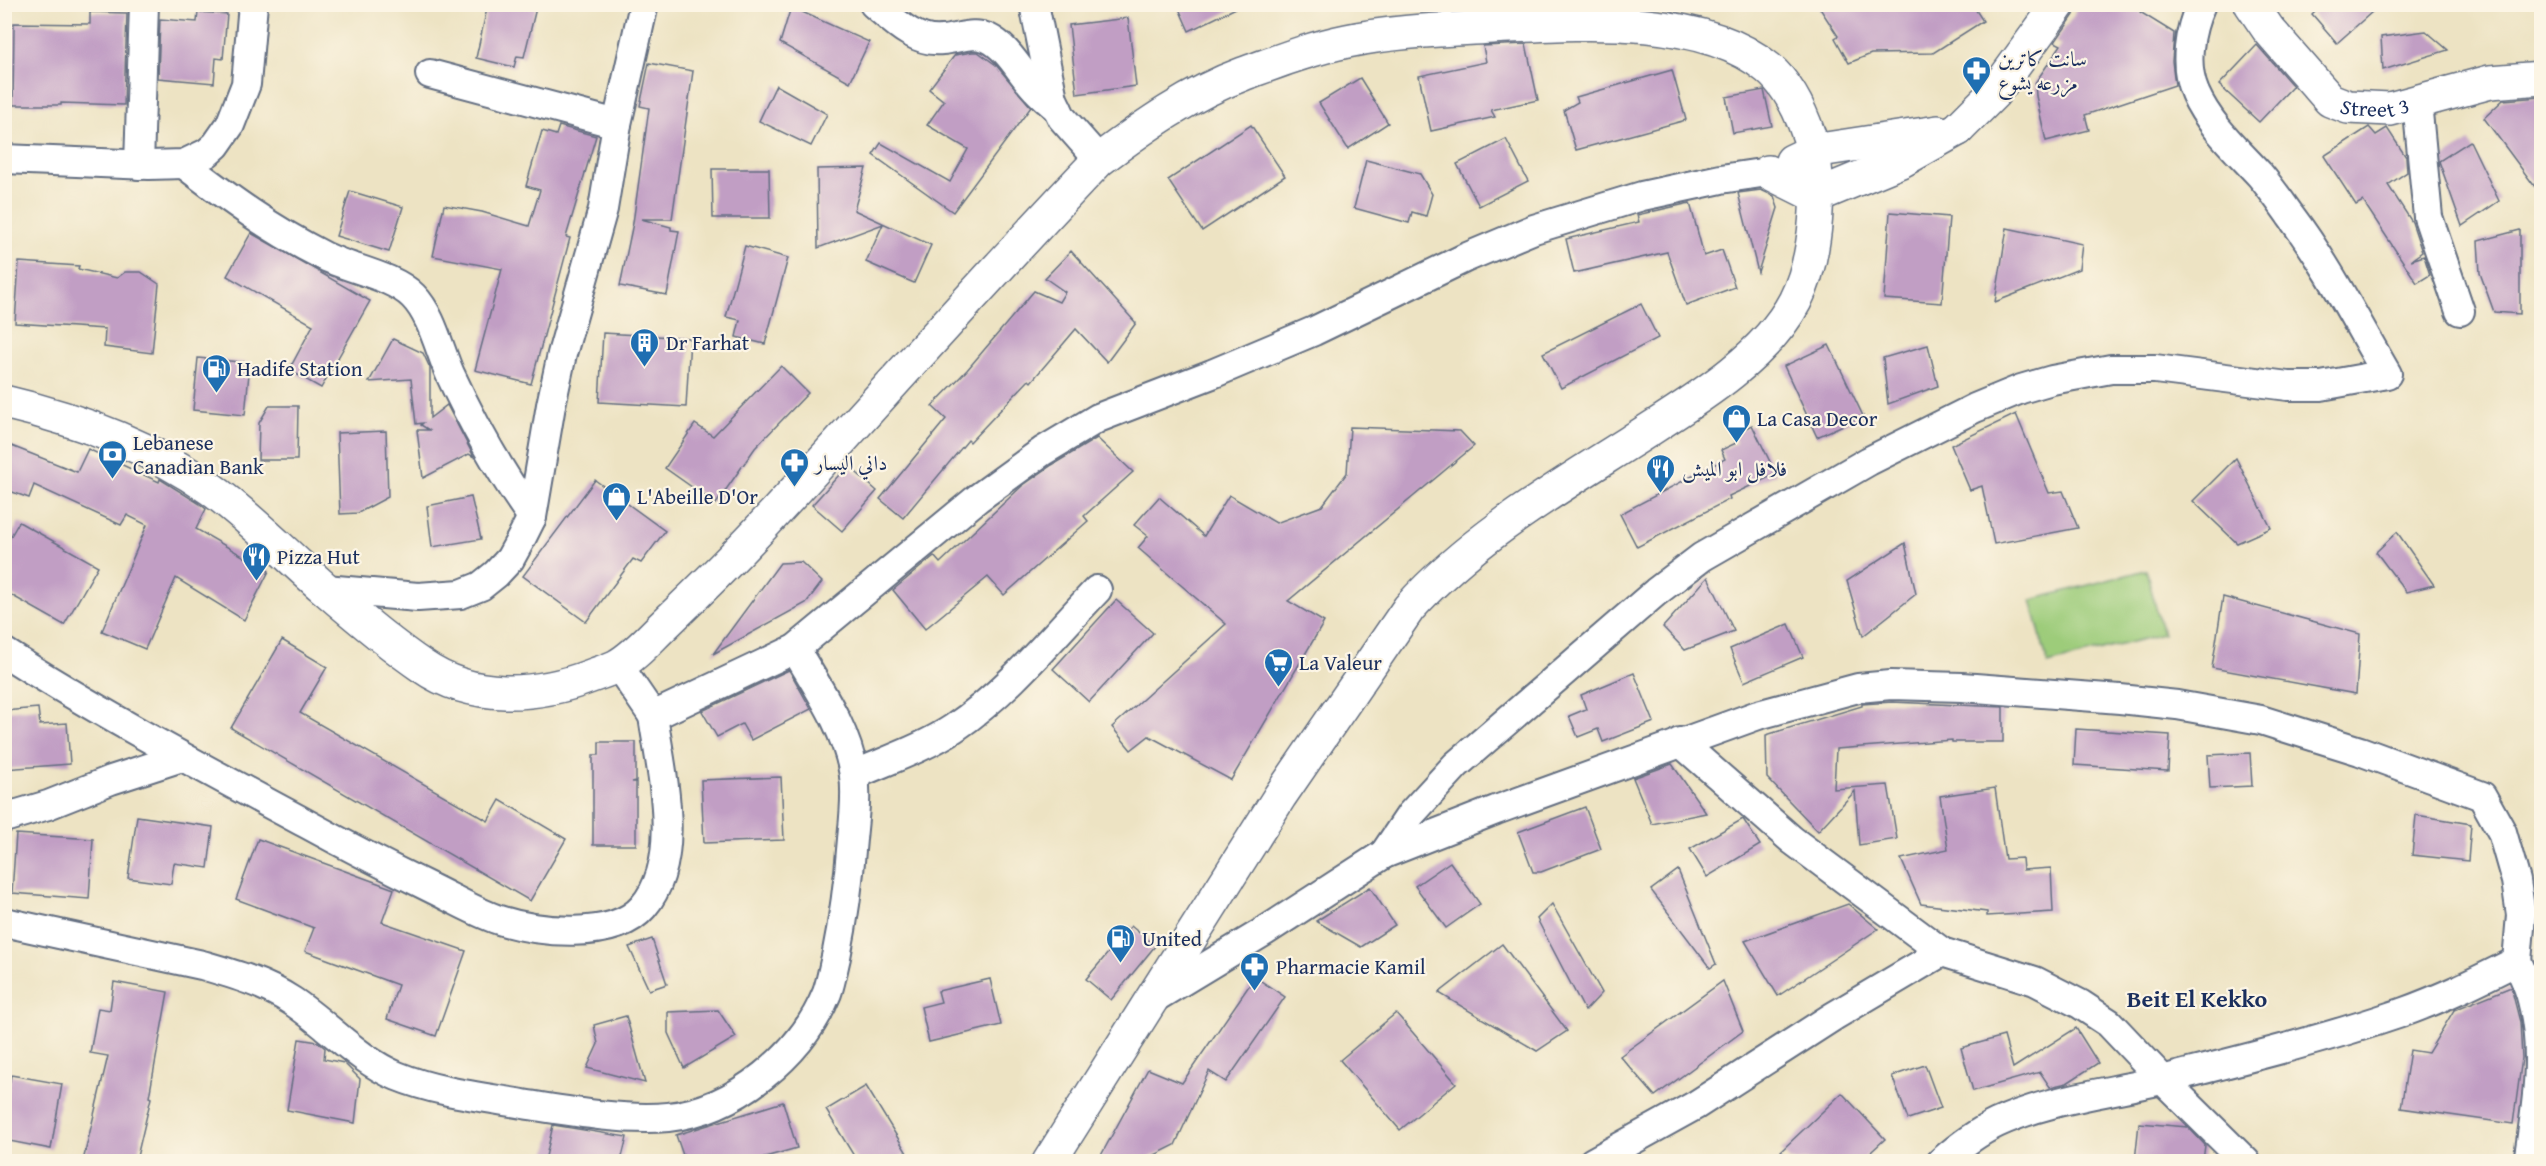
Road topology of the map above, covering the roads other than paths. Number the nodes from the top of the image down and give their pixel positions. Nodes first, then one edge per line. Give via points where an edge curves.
1 (144, 4) edge
2 (254, 4) edge
3 (644, 4) edge
4 (874, 4) edge
5 (1034, 4) edge
6 (2059, 4) edge
7 (2201, 4) edge
8 (2251, 4) edge
9 (430, 74) dead end
10 (2541, 78) edge
11 (2417, 102) junction
12 (1057, 108) junction
13 (617, 124) junction
14 (1958, 129) junction
15 (1813, 152) junction
16 (4, 159) edge
17 (1099, 160) junction
18 (184, 164) junction
19 (139, 165) junction
20 (1768, 172) junction
21 (1816, 196) junction
22 (2460, 311) dead end
23 (4, 402) edge
24 (532, 517) junction
25 (325, 589) junction
26 (1097, 590) dead end
27 (795, 649) junction
28 (4, 652) edge
29 (618, 665) junction
30 (652, 716) junction
31 (1680, 742) junction
32 (182, 756) junction
33 (854, 775) junction
34 (4, 818) edge
35 (1384, 854) junction
36 (4, 922) edge
37 (1942, 952) junction
38 (2517, 961) junction
39 (1151, 1000) junction
40 (2163, 1080) junction
41 (1049, 1161) edge
42 (1593, 1161) edge
43 (1941, 1161) edge
44 (2246, 1161) edge
45 (2528, 1161) edge

1 - 19 street
2 - 18 street via 246,84 230,125 207,153
3 - 13 street
4 - 12 street via 896,23 926,39 975,35 994,41
5 - 12 street
6 - 14 main road via 1995,92
7 - 35 street via 2189,46 2195,93 2223,134 2301,228 2387,374 2320,386 2288,386 2155,369 2111,369 2052,380 1975,408 1869,461 1702,557 1455,765 1411,814
8 - 11 main road, Street 3 via 2330,100 2348,107 2390,109
9 - 13 street
10 - 11 main road, Street 3 via 2490,82
11 - 22 street via 2428,218
12 - 17 street
13 - 24 street via 603,209 553,395
14 - 15 main road
14 - 21 main road via 1903,160
15 - 17 main road via 1804,123 1781,81 1768,67 1746,54 1686,32 1643,24 1583,23 1409,32 1342,42 1239,75 1147,125
15 - 20 main road
15 - 21 main road
16 - 19 street
17 - 29 main road via 730,562
18 - 19 street
18 - 24 street via 290,238 324,257 399,286 415,297 476,426
20 - 21 main road
20 - 27 street via 1642,196 1534,229 1314,331 1098,418 978,498
21 - 39 main road via 1807,270 1784,320 1735,369 1528,508 1431,584 1389,635 1286,786
23 - 25 main road via 66,419 161,458 212,490
24 - 25 street via 510,559 481,586 461,594 418,597
25 - 29 main road via 422,666 446,681 470,688 497,692 568,685
26 - 33 street via 977,711 937,738
27 - 30 street
27 - 33 street via 835,717
28 - 32 street
29 - 30 street
30 - 32 street via 665,805 666,842 660,876 642,909 630,918 594,929 565,932 499,920 472,908 350,848
31 - 35 street
31 - 37 street via 1792,840
31 - 38 street via 1812,699 1891,685 2120,699 2261,720 2482,796 2502,832 2516,881 2521,915
32 - 34 street via 48,806
33 - 36 street via 849,880 827,993 813,1020 798,1042 741,1091 723,1101 669,1117 626,1117 538,1106 414,1082 376,1064 293,1002 262,985 202,965
35 - 39 street
37 - 40 street via 2035,981 2080,1004 2117,1030
37 - 42 street via 1696,1105
38 - 40 street via 2401,1013
38 - 45 street via 2532,1000 2538,1037 2538,1082
39 - 41 main road
40 - 43 street via 2018,1115 1971,1137
40 - 44 street

